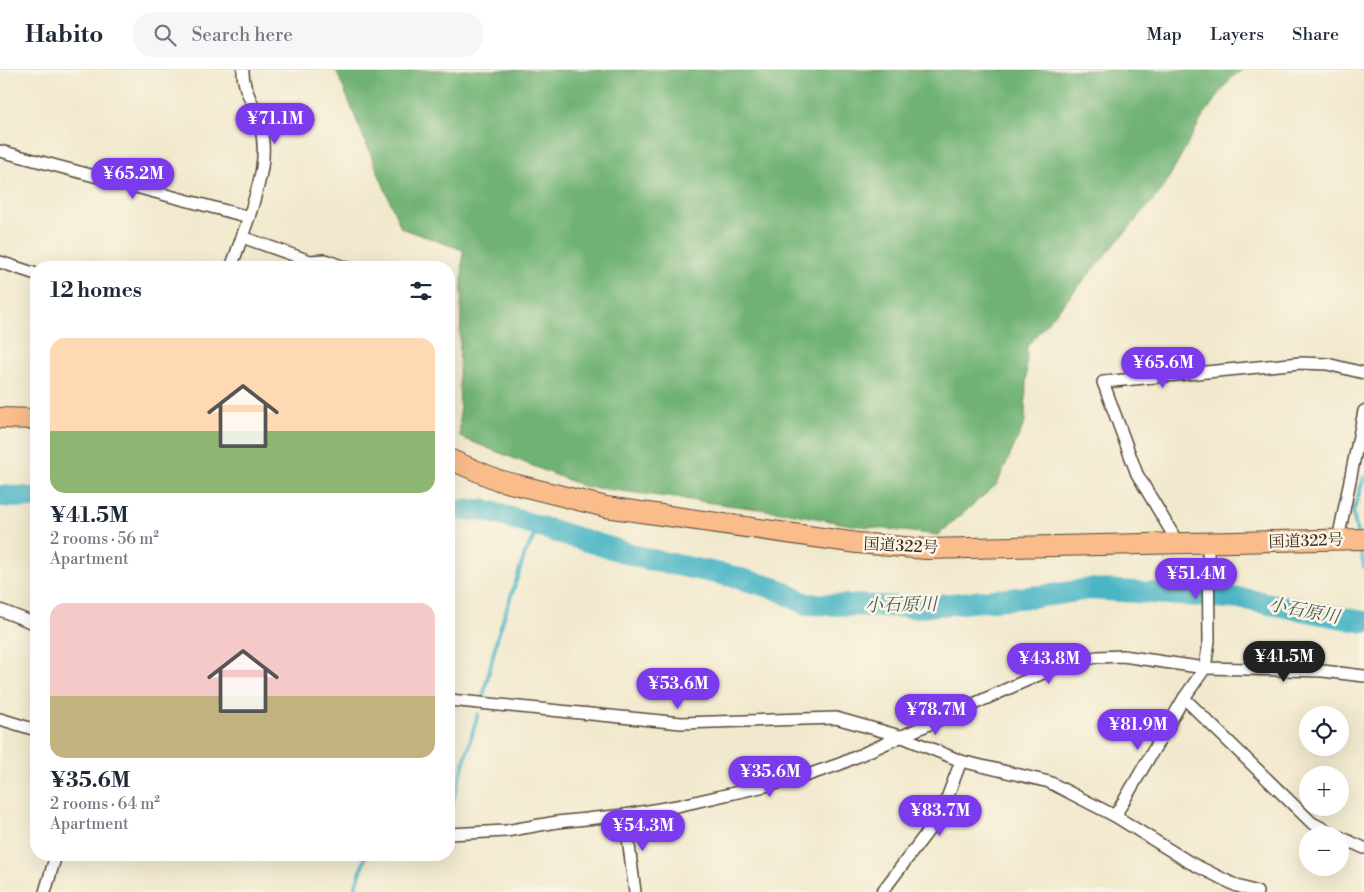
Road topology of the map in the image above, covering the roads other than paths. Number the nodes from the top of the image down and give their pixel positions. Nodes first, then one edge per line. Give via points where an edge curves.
1 (243, 70) edge
2 (0, 151) edge
3 (249, 217) junction
4 (242, 237) junction
5 (233, 261) edge
6 (329, 261) edge
7 (0, 262) edge
8 (30, 272) edge
9 (1364, 373) edge
10 (1364, 411) edge
11 (0, 418) edge
12 (30, 419) edge
13 (455, 462) edge
14 (1350, 539) edge
15 (1178, 543) junction
16 (1209, 551) junction
17 (0, 610) edge
18 (30, 622) edge
19 (1205, 668) junction
20 (1364, 676) edge
21 (1184, 698) junction
22 (455, 701) edge
23 (0, 719) edge
24 (30, 728) edge
25 (900, 736) junction
26 (961, 761) junction
27 (626, 815) junction
28 (1115, 816) junction
29 (1319, 826) edge
30 (455, 834) edge
31 (1349, 841) edge
32 (1364, 848) edge
33 (54, 861) edge
34 (45, 892) edge
35 (635, 892) edge
36 (882, 892) edge
37 (1257, 892) edge

1 - 3 street via 242,81 261,126 264,167
2 - 3 street
3 - 4 street
4 - 5 street
4 - 6 street via 310,260
7 - 8 street
9 - 15 street via 1300,362 1104,382 1137,474
10 - 14 street
11 - 12 highway
13 - 15 highway, 国道322号 via 498,480 606,508 857,543 926,549
14 - 16 highway, 国道322号
15 - 16 highway, 国道322号
16 - 19 street via 1209,641
17 - 18 street
19 - 20 street via 1323,671
19 - 21 street
19 - 25 street via 1123,656 1096,657 1063,664
21 - 28 street
21 - 29 street
22 - 25 street via 681,723 836,718
23 - 24 street
25 - 26 street
25 - 27 street via 840,764 796,779
26 - 28 street via 1049,782
26 - 36 street via 941,814
27 - 30 street via 506,831
27 - 35 street
28 - 37 street via 1189,862 1237,886
31 - 32 street
33 - 34 street

